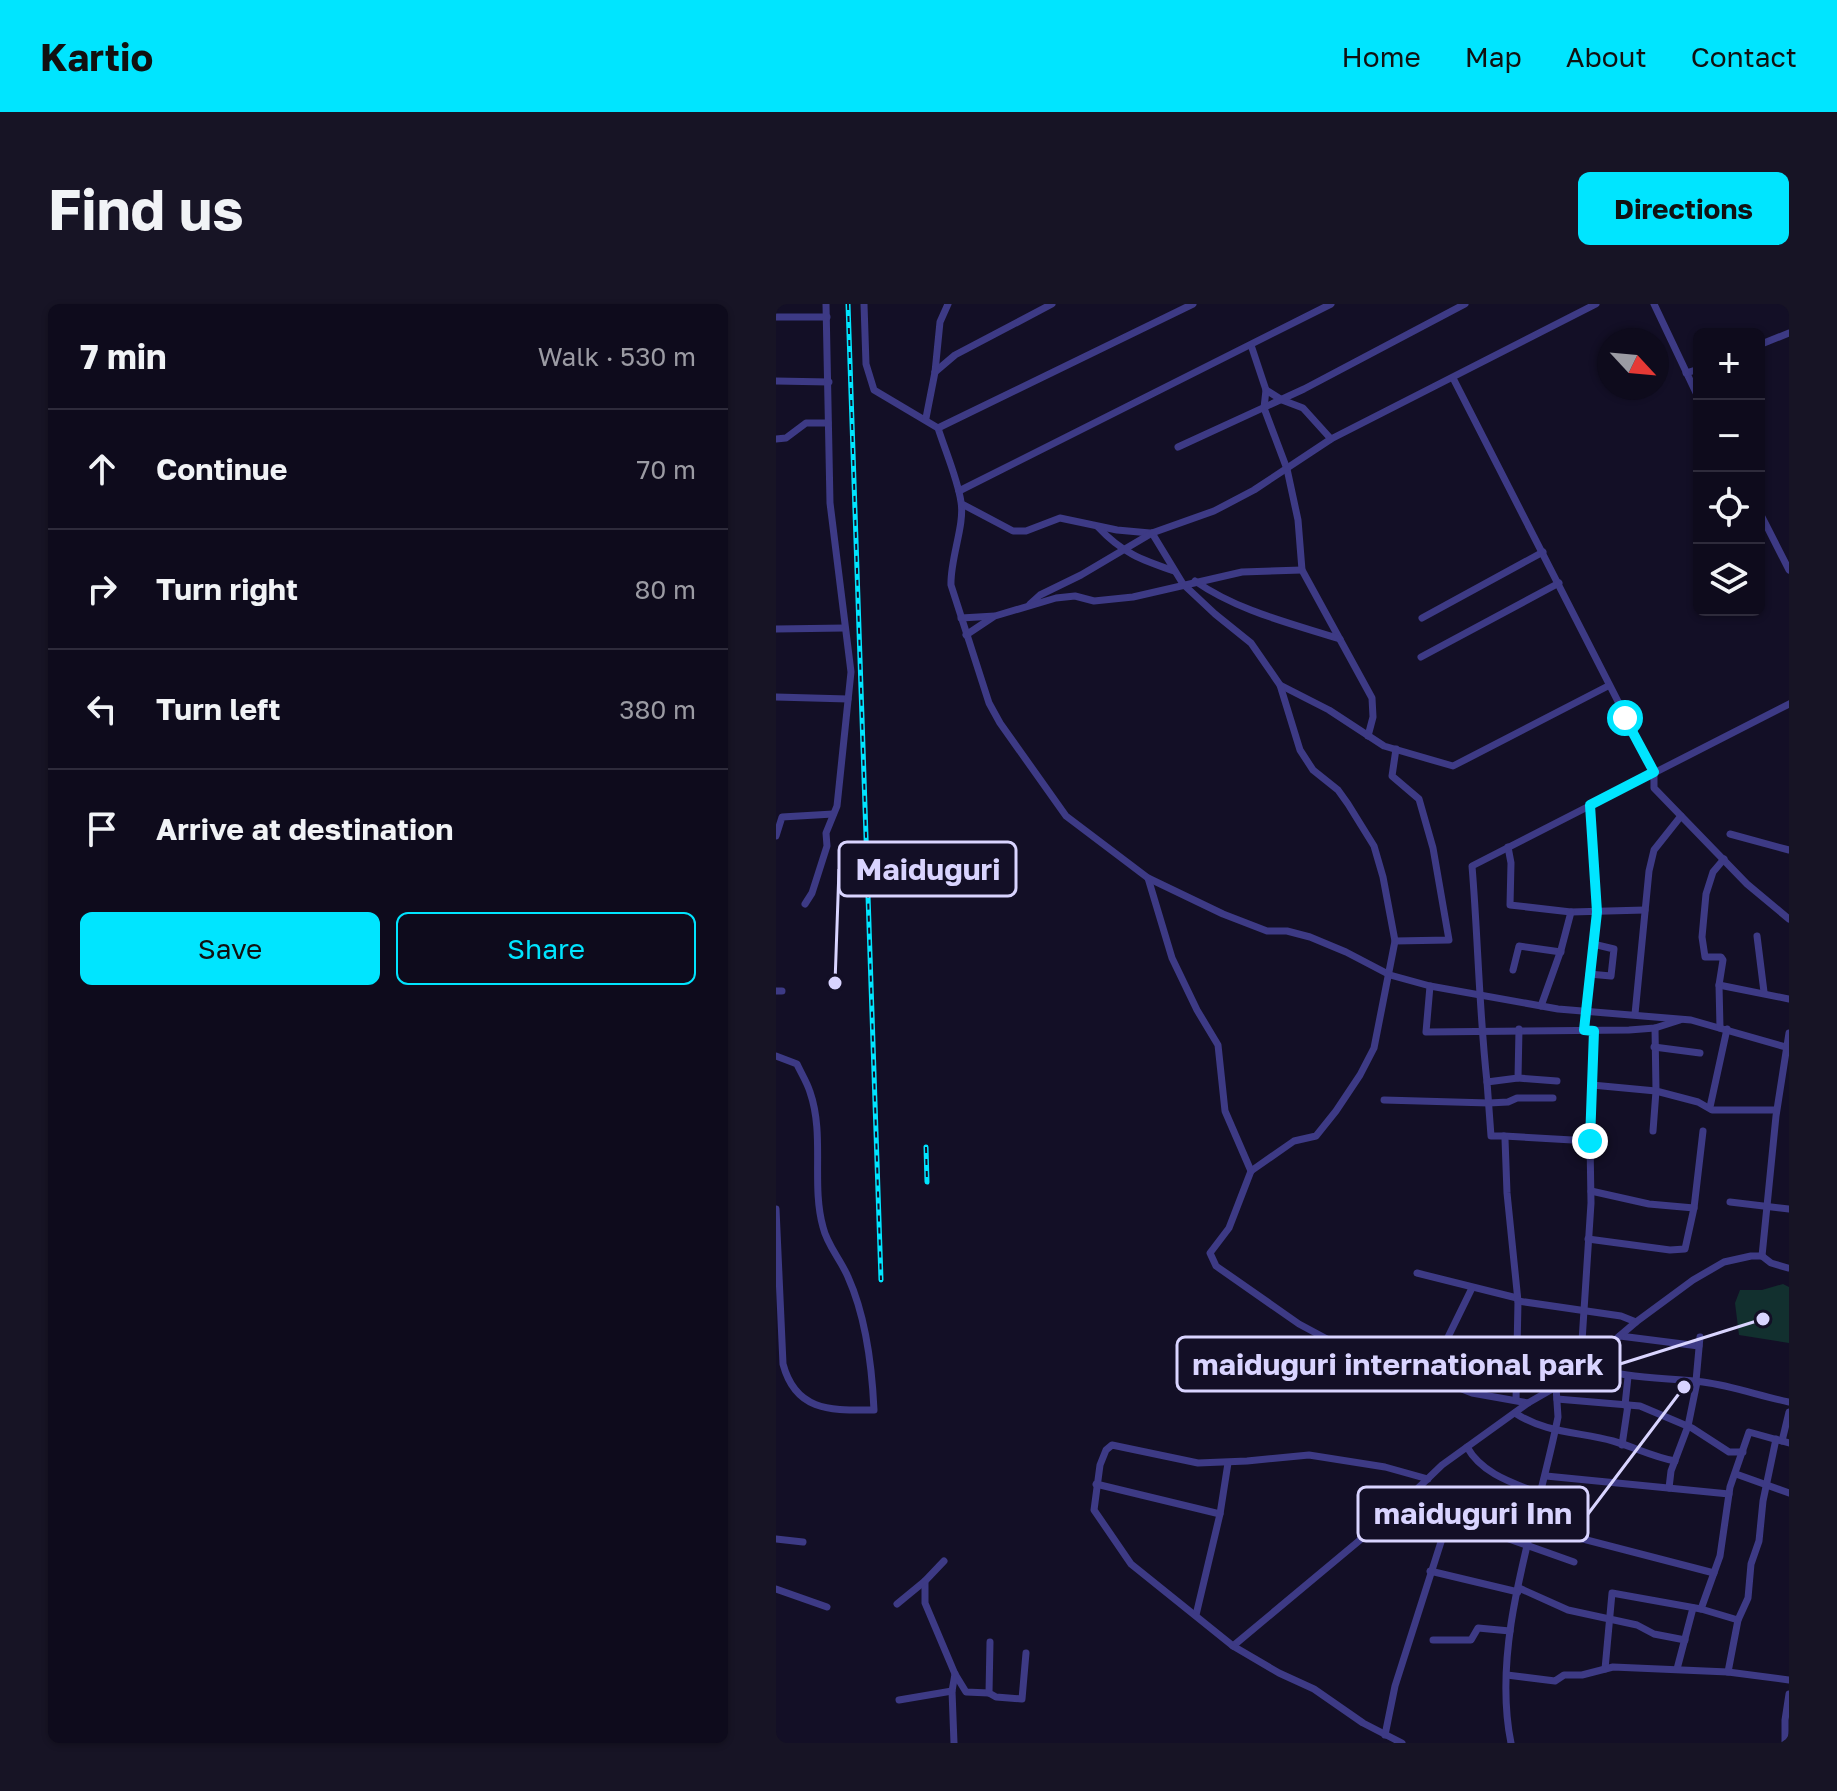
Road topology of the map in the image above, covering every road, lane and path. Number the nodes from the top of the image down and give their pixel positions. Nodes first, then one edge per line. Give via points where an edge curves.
1 (826, 304) edge
2 (864, 304) edge
3 (948, 304) edge
4 (1052, 304) edge
5 (1193, 304) edge
6 (1331, 304) edge
7 (1465, 304) edge
8 (1596, 304) edge
9 (1654, 304) edge
10 (776, 317) edge
11 (827, 317) junction
12 (1789, 333) edge
13 (1765, 343) edge
14 (1251, 345) junction
15 (1693, 371) edge
16 (935, 372) junction
17 (1686, 373) junction
18 (1453, 378) junction
19 (776, 381) edge
20 (829, 382) junction
21 (1693, 387) edge
22 (1266, 390) junction
23 (1282, 400) junction
24 (1264, 408) junction
25 (926, 418) junction
26 (828, 423) junction
27 (938, 428) junction
28 (776, 439) edge
29 (1331, 439) junction
30 (1178, 447) dead end
31 (1287, 469) junction
32 (959, 491) junction
33 (962, 504) junction
34 (1765, 523) edge
35 (1098, 526) junction
36 (1152, 533) junction
37 (1123, 550) junction
38 (1543, 552) junction
39 (1302, 570) junction
40 (1789, 570) edge
41 (1174, 571) junction
42 (1195, 581) junction
43 (1559, 583) junction
44 (1183, 584) junction
45 (1030, 604) junction
46 (995, 616) junction
47 (961, 618) junction
48 (1422, 618) dead end
49 (845, 628) junction
50 (776, 629) edge
51 (966, 635) junction
52 (1340, 639) junction
53 (1421, 657) dead end
54 (1280, 685) junction
55 (1608, 686) junction
56 (776, 697) edge
57 (848, 699) junction
58 (1789, 704) edge
59 (1368, 736) junction
60 (1396, 749) junction
61 (1654, 772) junction
62 (1590, 805) junction
63 (833, 814) junction
64 (1681, 816) junction
65 (1730, 834) dead end
66 (776, 836) edge
67 (1508, 847) junction
68 (1789, 850) edge
69 (1724, 859) junction
70 (1148, 878) junction
71 (805, 904) dead end
72 (1645, 910) junction
73 (1571, 912) junction
74 (1597, 912) junction
75 (1789, 917) edge
76 (1757, 936) dead end
77 (1395, 941) junction
78 (1593, 944) junction
79 (1561, 952) junction
80 (1513, 970) dead end
81 (1589, 974) junction
82 (1390, 975) junction
83 (1719, 985) junction
84 (1430, 986) junction
85 (1764, 992) junction
86 (1481, 995) junction
87 (1789, 999) edge
88 (1541, 1006) junction
89 (1585, 1012) junction
90 (1635, 1014) junction
91 (1683, 1019) junction
92 (1655, 1028) junction
93 (1519, 1029) junction
94 (1724, 1029) junction
95 (1584, 1030) junction
96 (1594, 1031) junction
97 (1481, 1032) junction
98 (1789, 1033) edge
99 (1654, 1047) junction
100 (1788, 1047) edge
101 (1700, 1053) dead end
102 (776, 1056) edge
103 (1518, 1078) junction
104 (1557, 1081) dead end
105 (1487, 1082) junction
106 (1592, 1085) junction
107 (1656, 1091) junction
108 (1553, 1098) dead end
109 (1384, 1100) dead end
110 (1489, 1103) junction
111 (1710, 1107) junction
112 (1776, 1110) junction
113 (1653, 1131) dead end
114 (1703, 1131) dead end
115 (1504, 1136) junction
116 (1590, 1141) junction
117 (1251, 1171) junction
118 (1591, 1191) junction
119 (1730, 1202) dead end
120 (1766, 1206) junction
121 (1694, 1208) junction
122 (776, 1209) edge
123 (1789, 1209) edge
124 (1588, 1239) junction
125 (1762, 1256) junction
126 (1788, 1268) edge
127 (1417, 1273) dead end
128 (1472, 1288) junction
129 (1518, 1299) junction
130 (1583, 1310) junction
131 (1636, 1322) junction
132 (1620, 1336) junction
133 (1585, 1364) junction
134 (1628, 1377) junction
135 (1428, 1378) junction
136 (1697, 1382) junction
137 (1556, 1387) junction
138 (1557, 1399) junction
139 (1516, 1400) junction
140 (1789, 1402) edge
141 (1528, 1403) junction
142 (1626, 1405) junction
143 (1789, 1412) edge
144 (1515, 1413) junction
145 (1688, 1426) junction
146 (1555, 1430) junction
147 (1782, 1441) edge
148 (1622, 1445) junction
149 (1467, 1447) junction
150 (1743, 1452) junction
151 (1675, 1461) junction
152 (1228, 1463) junction
153 (1736, 1474) junction
154 (1546, 1476) junction
155 (1428, 1479) junction
156 (1096, 1484) junction
157 (1767, 1487) junction
158 (1669, 1488) junction
159 (1789, 1493) edge
160 (1541, 1494) junction
161 (1729, 1494) junction
162 (1409, 1496) junction
163 (1220, 1514) junction
164 (1448, 1520) junction
165 (1533, 1526) junction
166 (776, 1539) edge
167 (803, 1542) dead end
168 (1528, 1546) junction
169 (944, 1561) dead end
170 (1574, 1562) dead end
171 (1430, 1571) junction
172 (1714, 1573) junction
173 (925, 1581) junction
174 (776, 1589) edge
175 (1518, 1590) junction
176 (897, 1604) dead end
177 (827, 1607) dead end
178 (1697, 1608) junction
179 (1196, 1615) junction
180 (1608, 1619) junction
181 (1738, 1620) junction
182 (1510, 1631) junction
183 (1433, 1640) dead end
184 (1685, 1640) junction
185 (990, 1642) dead end
186 (1233, 1646) junction
187 (1026, 1653) dead end
188 (1605, 1669) junction
189 (1677, 1669) junction
190 (1728, 1672) junction
191 (955, 1674) junction
192 (1507, 1675) junction
193 (1789, 1680) edge
194 (952, 1691) junction
195 (989, 1693) junction
196 (1789, 1694) edge
197 (899, 1700) dead end
198 (1385, 1735) junction
199 (954, 1743) edge
200 (1402, 1743) edge
201 (1511, 1743) edge
202 (1785, 1743) edge

1 - 11 street
2 - 25 street via 866,364 874,390
3 - 16 street via 940,322
4 - 16 street via 955,355
5 - 27 street
6 - 14 street
7 - 23 street
8 - 18 street
9 - 17 street
10 - 11 street
11 - 20 street
12 - 13 street
14 - 22 street
14 - 32 street
15 - 17 street
16 - 25 street
17 - 21 street
18 - 29 street
18 - 38 street
19 - 20 street
20 - 26 street
22 - 23 street
22 - 24 street
23 - 24 street
23 - 29 street via 1311,414
24 - 30 street
24 - 31 street
25 - 27 street
26 - 28 street via 806,423
26 - 49 street via 830,503
27 - 32 street
29 - 31 street
31 - 36 street via 1214,511
31 - 39 street
32 - 33 street
33 - 35 street via 1013,531 1060,518
33 - 47 street via 950,570
34 - 40 street
35 - 36 street
35 - 37 street
36 - 37 street
36 - 41 street
37 - 41 street
37 - 45 street
38 - 43 street
38 - 48 street
39 - 42 street via 1242,572
39 - 52 street
41 - 44 street
42 - 44 street
42 - 52 street via 1239,606
43 - 53 street
43 - 55 street
44 - 45 street via 1133,597 1094,601 1069,596
44 - 54 street via 1251,643
45 - 46 street
46 - 47 street
46 - 51 street
47 - 51 street
49 - 50 street
49 - 57 street via 851,672
51 - 70 street via 989,703 1066,816
52 - 59 street via 1372,698
54 - 59 street
54 - 77 street via 1300,750 1313,770 1338,790 1374,846
55 - 60 street via 1453,766
55 - 61 street
56 - 57 street
57 - 63 street
58 - 61 street
59 - 60 street
60 - 77 street via 1392,776 1419,799 1449,940
61 - 62 street
61 - 64 street via 1654,788
62 - 67 street
62 - 74 street
63 - 66 street via 782,817
63 - 71 street
64 - 69 street
64 - 72 street via 1654,850
65 - 68 street
67 - 73 street via 1510,905
67 - 86 street via 1472,866
69 - 75 street
69 - 83 street via 1709,880 1702,937 1705,957 1723,960
70 - 82 street via 1223,914 1267,931 1322,942
70 - 117 street via 1172,958 1218,1045 1225,1111
72 - 74 street
72 - 90 street
73 - 74 street
73 - 79 street
74 - 78 street
76 - 85 street
77 - 82 street
78 - 81 street
78 - 81 street via 1614,949 1611,976
79 - 80 street via 1519,946
79 - 88 street
81 - 89 street
82 - 84 street
82 - 117 street via 1374,1048 1336,1111 1316,1136 1294,1141
83 - 85 street
83 - 94 street
84 - 86 street
84 - 97 street via 1426,1032
85 - 87 street
86 - 88 street
86 - 97 street
88 - 89 street
89 - 90 street
89 - 95 street
90 - 91 street
91 - 92 street
91 - 94 street
92 - 96 street
92 - 99 street
93 - 95 street
93 - 97 street
93 - 103 street
94 - 100 street
94 - 111 street
95 - 96 street
96 - 106 street
97 - 105 street
98 - 100 street
99 - 101 street
99 - 107 street
100 - 112 street
102 - 122 street via 797,1064 811,1093 823,1231 860,1307 874,1410 819,1407 801,1396 787,1376
103 - 104 street
103 - 105 street
105 - 110 street
106 - 107 street
106 - 116 street
107 - 111 street
107 - 113 street
108 - 110 street
109 - 110 street
110 - 115 street via 1491,1136
111 - 112 street
112 - 120 street
114 - 121 street
115 - 116 street
115 - 129 street
116 - 118 street
117 - 135 street via 1229,1228 1210,1253 1216,1266 1320,1337
118 - 121 street
118 - 124 street
119 - 120 street
120 - 123 street
120 - 125 street
121 - 124 street via 1687,1245 1681,1251
124 - 130 street
125 - 126 street
125 - 131 street via 1724,1262
127 - 128 street
128 - 129 street
128 - 135 street
129 - 130 street
129 - 139 street
130 - 131 street
130 - 133 street
131 - 132 street
132 - 133 street
132 - 136 street via 1700,1341
133 - 134 street
133 - 137 street
134 - 136 street
134 - 142 street
135 - 139 street
136 - 140 street
136 - 145 street
137 - 138 street
137 - 141 street
138 - 142 street
138 - 146 street
139 - 141 street
141 - 144 street
142 - 145 street
142 - 148 street
143 - 147 street
144 - 146 street
144 - 149 street
145 - 150 street via 1729,1452
145 - 151 street
146 - 148 street
146 - 154 street
147 - 150 street via 1749,1432
147 - 157 street
148 - 151 street
149 - 155 street
149 - 160 street via 1486,1469
150 - 153 street
151 - 158 street
152 - 155 street via 1309,1455
152 - 156 street via 1180,1461 1112,1445
152 - 163 street
153 - 157 street
153 - 161 street
154 - 158 street
154 - 160 street
155 - 162 street
156 - 163 street
156 - 179 street via 1094,1510 1131,1564
157 - 159 street
157 - 181 street via 1748,1598
158 - 161 street
160 - 165 street
161 - 172 street
162 - 164 street
162 - 186 street
163 - 179 street
164 - 168 street
164 - 171 street
165 - 168 street
165 - 172 street
166 - 167 street
168 - 170 street
168 - 175 street
169 - 173 street
171 - 175 street
171 - 198 street
172 - 178 street
173 - 176 street
173 - 191 street via 925,1603
174 - 177 street
175 - 180 street
175 - 182 street
178 - 180 street via 1612,1593
178 - 181 street
178 - 184 street
179 - 186 street
180 - 184 street
180 - 188 street
181 - 190 street
182 - 183 street via 1478,1628 1471,1640
182 - 192 street
184 - 189 street
185 - 195 street
186 - 198 street
187 - 195 street via 1022,1699
188 - 189 street
188 - 192 street via 1555,1681
189 - 190 street
190 - 193 street
191 - 194 street
191 - 195 street via 966,1692
192 - 201 street
194 - 197 street
194 - 199 street
196 - 202 street
198 - 200 street

